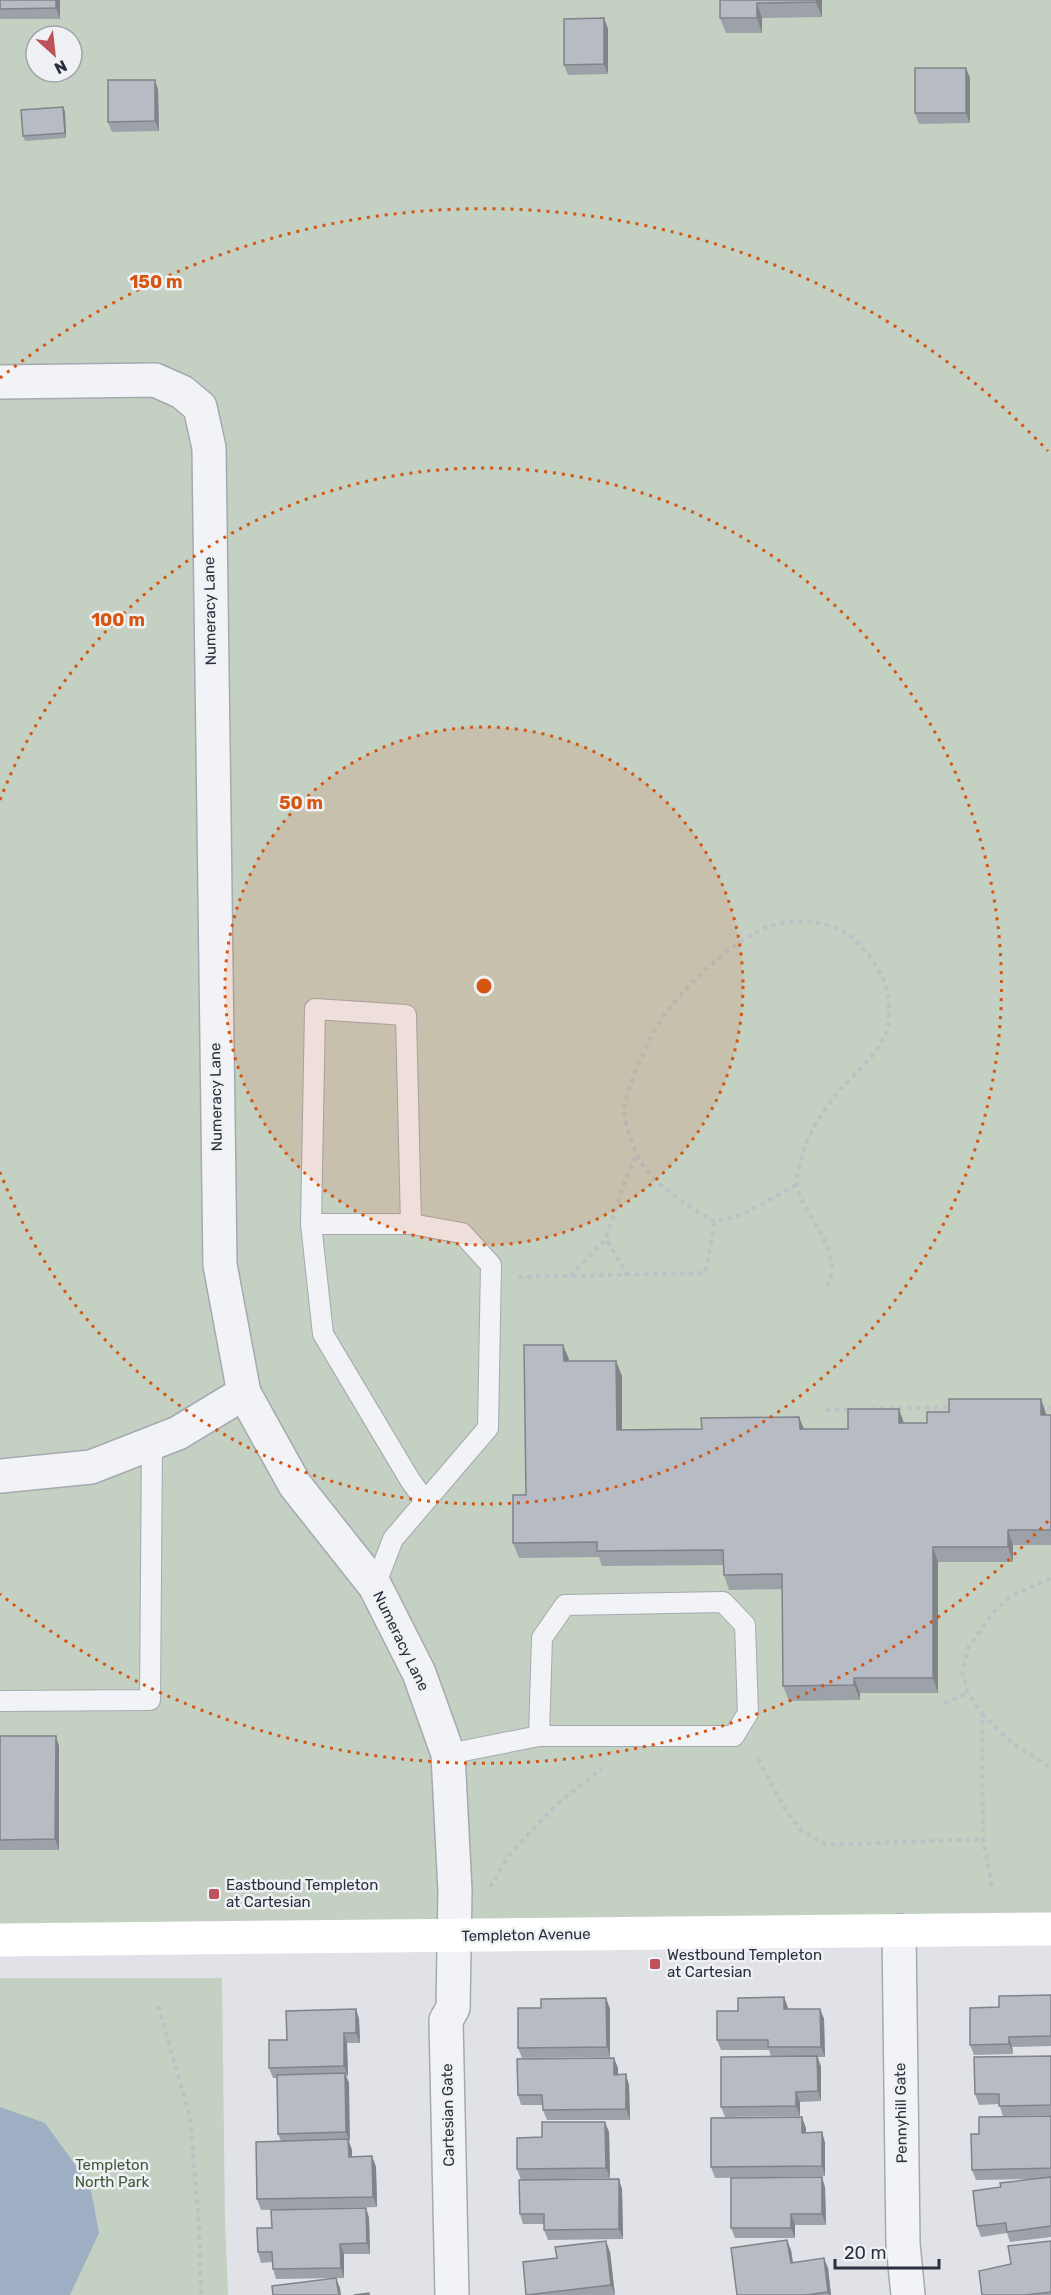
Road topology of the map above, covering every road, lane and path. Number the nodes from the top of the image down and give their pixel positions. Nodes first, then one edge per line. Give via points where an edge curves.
1 (0, 382) edge
2 (637, 1155) junction
3 (796, 1185) junction
4 (715, 1222) junction
5 (311, 1224) junction
6 (411, 1224) junction
7 (606, 1239) junction
8 (570, 1276) junction
9 (628, 1276) junction
10 (510, 1278) dead end
11 (826, 1287) dead end
12 (244, 1393) junction
13 (1029, 1406) edge
14 (959, 1407) edge
15 (1051, 1408) edge
16 (826, 1410) dead end
17 (152, 1442) junction
18 (0, 1476) edge
19 (425, 1501) junction
20 (1051, 1578) edge
21 (375, 1586) junction
22 (968, 1693) junction
23 (0, 1701) edge
24 (944, 1703) dead end
25 (982, 1714) junction
26 (539, 1736) junction
27 (448, 1754) junction
28 (758, 1759) dead end
29 (602, 1767) dead end
30 (1051, 1768) edge
31 (983, 1839) junction
32 (992, 1886) dead end
33 (488, 1890) dead end
34 (1051, 1929) edge
35 (899, 1931) junction
36 (454, 1936) junction
37 (0, 1940) edge
38 (158, 2006) dead end
39 (201, 2295) edge
40 (452, 2295) edge
41 (908, 2295) edge

1 - 12 street, Numeracy Lane via 155,380 182,392 200,407 209,448 220,1265
2 - 3 path via 623,1109 661,1020 695,980 734,946 770,926 804,920 833,926 857,941 879,966 887,988 890,1018 880,1046 817,1121 803,1154
2 - 4 path via 652,1176 685,1204
2 - 7 path
3 - 4 path via 744,1214
3 - 11 path via 831,1256 832,1272
4 - 9 path via 705,1273
5 - 6 lane
5 - 6 lane via 315,1009 406,1015
5 - 19 lane via 322,1334
6 - 19 lane via 462,1233 491,1265 488,1428
7 - 8 path
7 - 9 path
8 - 9 path
8 - 10 path
12 - 17 street via 178,1433
12 - 21 street, Numeracy Lane via 295,1485
13 - 15 path
14 - 16 path
17 - 18 street via 91,1467
17 - 23 lane via 150,1700
19 - 21 lane via 393,1539
20 - 22 path via 1011,1596 969,1646 962,1672
21 - 27 street, Numeracy Lane via 419,1673
22 - 24 path
22 - 25 path
25 - 30 path via 1012,1743
25 - 31 path
26 - 26 lane via 734,1736 748,1713 745,1625 723,1602 565,1605 542,1638
26 - 27 lane
27 - 36 street, Numeracy Lane
28 - 31 path via 801,1830 827,1845
29 - 33 path via 556,1805 510,1854
31 - 32 path
34 - 35 street, Templeton Avenue
35 - 36 street, Templeton Avenue
35 - 41 street, Pennyhill Gate via 903,2244
36 - 37 street, Templeton Avenue
36 - 40 street, Cartesian Gate via 453,2008 446,2020
38 - 39 path via 189,2117

